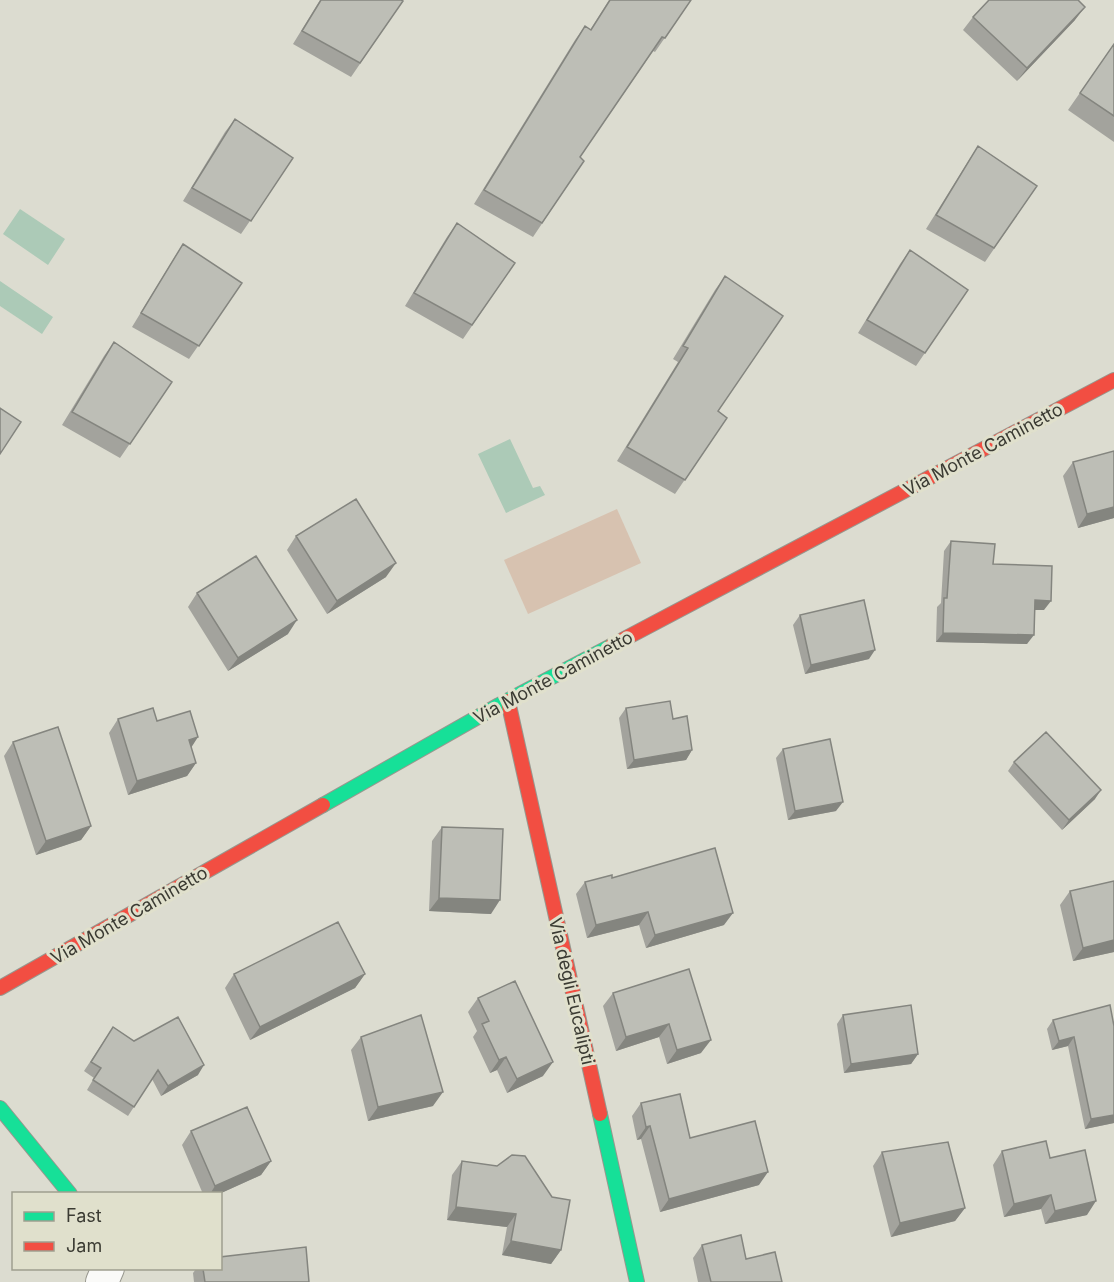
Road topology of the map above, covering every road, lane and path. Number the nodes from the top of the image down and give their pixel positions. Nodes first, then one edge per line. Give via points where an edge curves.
1 (1114, 380) edge
2 (508, 701) junction
3 (0, 988) edge
4 (0, 1108) edge
5 (68, 1192) edge
6 (637, 1282) edge

1 - 2 street, Via Monte Caminetto
2 - 3 street, Via Monte Caminetto
2 - 6 street, Via degli Eucalipti
4 - 5 street

